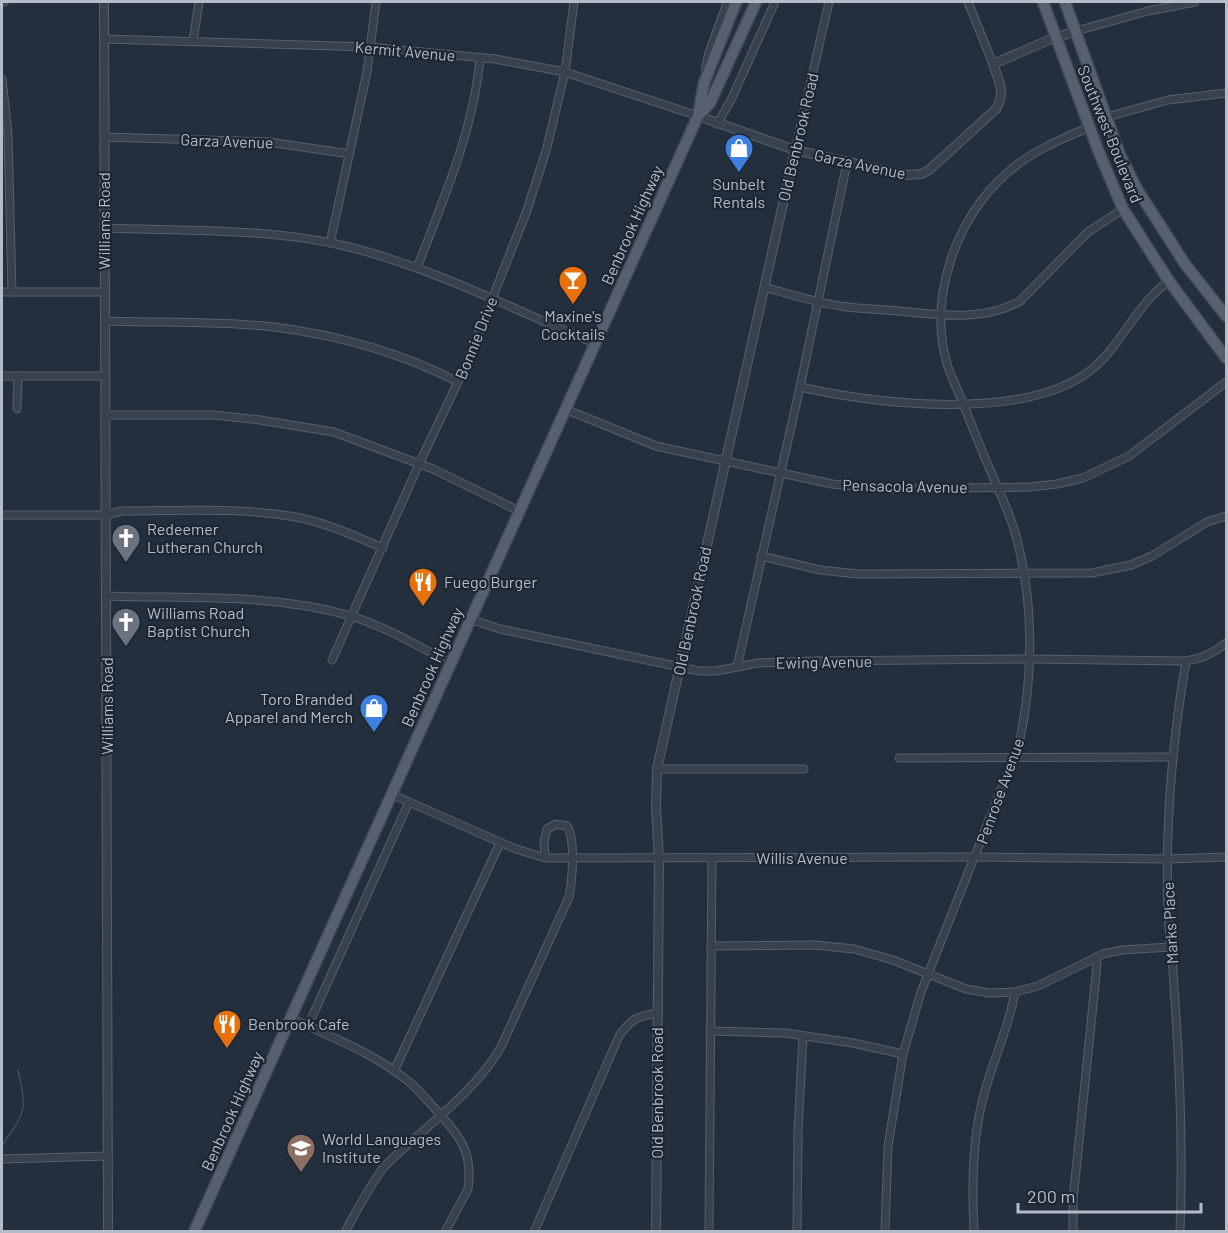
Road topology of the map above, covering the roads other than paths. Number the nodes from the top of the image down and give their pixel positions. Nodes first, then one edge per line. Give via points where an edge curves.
1 (104, 2) edge
2 (199, 2) edge
3 (376, 2) edge
4 (574, 2) edge
5 (728, 2) edge
6 (736, 2) edge
7 (756, 2) edge
8 (775, 2) edge
9 (829, 2) edge
10 (968, 2) edge
11 (1043, 2) edge
12 (1065, 2) edge
13 (1194, 2) edge
14 (1076, 31) junction
15 (1057, 38) junction
16 (104, 39) junction
17 (193, 41) junction
18 (370, 47) junction
19 (480, 57) junction
20 (993, 64) junction
21 (565, 72) junction
22 (2, 79) edge
23 (704, 82) junction
24 (1227, 93) edge
25 (698, 116) junction
26 (1107, 117) junction
27 (4, 119) edge
28 (717, 124) junction
29 (1090, 127) junction
30 (104, 137) junction
31 (795, 150) junction
32 (350, 154) junction
33 (847, 162) junction
34 (2, 207) edge
35 (10, 207) junction
36 (1123, 209) junction
37 (104, 228) junction
38 (330, 243) junction
39 (417, 268) junction
40 (1169, 281) junction
41 (764, 287) junction
42 (2, 292) edge
43 (12, 292) junction
44 (105, 292) junction
45 (492, 298) junction
46 (818, 302) junction
47 (941, 315) junction
48 (1227, 316) edge
49 (105, 321) junction
50 (594, 344) junction
51 (1227, 358) edge
52 (2, 376) edge
53 (18, 376) junction
54 (105, 376) junction
55 (458, 382) junction
56 (1227, 382) edge
57 (800, 387) junction
58 (963, 404) junction
59 (17, 409) dead end
60 (565, 409) junction
61 (105, 415) junction
62 (725, 461) junction
63 (419, 464) junction
64 (780, 473) junction
65 (997, 487) junction
66 (519, 511) junction
67 (2, 515) edge
68 (105, 515) junction
69 (1227, 516) edge
70 (383, 548) junction
71 (761, 556) junction
72 (1023, 574) junction
73 (106, 597) junction
74 (352, 617) junction
75 (470, 619) junction
76 (1227, 643) edge
77 (1029, 659) junction
78 (332, 660) dead end
79 (1186, 661) junction
80 (450, 663) junction
81 (680, 667) junction
82 (737, 667) junction
83 (1014, 757) junction
84 (1173, 757) junction
85 (899, 758) dead end
86 (657, 769) junction
87 (804, 769) dead end
88 (391, 794) junction
89 (409, 802) junction
90 (500, 843) junction
91 (976, 857) junction
92 (1227, 857) edge
93 (545, 858) junction
94 (572, 859) junction
95 (659, 859) junction
96 (712, 859) junction
97 (1168, 859) junction
98 (711, 946) junction
99 (1170, 947) junction
100 (1096, 957) junction
101 (928, 975) junction
102 (1015, 992) junction
103 (657, 1013) junction
104 (291, 1018) junction
105 (308, 1026) junction
106 (710, 1032) junction
107 (803, 1036) junction
108 (903, 1054) junction
109 (394, 1071) junction
110 (441, 1116) junction
111 (108, 1156) junction
112 (2, 1159) edge
113 (108, 1232) edge
114 (194, 1232) edge
115 (345, 1232) edge
116 (445, 1232) edge
117 (534, 1232) edge
118 (657, 1232) edge
119 (709, 1232) edge
120 (797, 1232) edge
121 (885, 1232) edge
122 (974, 1232) edge
123 (1072, 1232) edge
124 (1180, 1232) edge

1 - 16 street, Williams Road
2 - 17 street
3 - 18 street
4 - 21 street, Bonnie Drive
5 - 23 street, Benbrook Highway via 709,54
6 - 23 main road, Benbrook Highway
7 - 25 main road, Benbrook Highway via 710,103
8 - 28 street
9 - 31 street, Old Benbrook Road
10 - 20 street
11 - 15 main road, Southwest Boulevard
12 - 14 main road, Southwest Boulevard
13 - 14 street
14 - 15 street
14 - 26 main road, Southwest Boulevard
15 - 20 street
15 - 29 main road, Southwest Boulevard
16 - 17 street, Kermit Avenue
16 - 30 street, Williams Road
17 - 18 street, Kermit Avenue
18 - 19 street, Kermit Avenue
18 - 32 street
19 - 21 street, Kermit Avenue
19 - 39 street via 467,130
20 - 33 street, Garza Avenue via 1001,86 1001,101 930,170 906,175
21 - 25 street, Kermit Avenue
21 - 45 street, Bonnie Drive via 534,191
22 - 27 street
23 - 25 main road, Benbrook Highway
24 - 26 street via 1168,100
25 - 28 street, Garza Avenue
25 - 50 main road, Benbrook Highway
26 - 48 main road, Southwest Boulevard via 1120,155 1146,205 1185,264
27 - 35 street
28 - 31 street, Garza Avenue
29 - 36 main road, Southwest Boulevard
29 - 47 street, Penrose Avenue via 1042,148 1008,171 987,193 955,248 945,280
30 - 32 street, Garza Avenue via 268,142
30 - 37 street, Williams Road
31 - 33 street, Garza Avenue
31 - 41 street, Old Benbrook Road
32 - 38 street
33 - 46 street
34 - 35 street
35 - 43 street
36 - 40 main road, Southwest Boulevard
36 - 47 street via 1088,232 1028,294 1008,308
37 - 38 street via 271,235
37 - 44 street, Williams Road
38 - 39 street
39 - 45 street
40 - 51 main road, Southwest Boulevard
40 - 58 street via 1141,308 1108,354 1077,379 1027,398
41 - 46 street
41 - 62 street, Old Benbrook Road
42 - 43 street
43 - 44 street
44 - 49 street, Williams Road
45 - 50 street
45 - 55 street, Bonnie Drive
46 - 47 street
46 - 57 street
47 - 58 street, Penrose Avenue via 944,349
49 - 54 street, Williams Road
49 - 55 street via 262,326 306,332 403,358
50 - 60 main road, Benbrook Highway
52 - 53 street
53 - 54 street
53 - 59 street
54 - 61 street, Williams Road
55 - 63 street, Bonnie Drive
56 - 65 street, Pensacola Avenue via 1129,456 1094,473 1057,484
57 - 58 street via 878,401
57 - 64 street
58 - 65 street, Penrose Avenue
60 - 62 street, Pensacola Avenue via 656,446
60 - 66 main road, Benbrook Highway
61 - 63 street via 214,415 289,424 334,432
61 - 68 street, Williams Road
62 - 64 street, Pensacola Avenue
62 - 81 street, Old Benbrook Road
63 - 66 street
63 - 70 street, Bonnie Drive
64 - 65 street, Pensacola Avenue via 854,488
64 - 71 street
65 - 72 street, Penrose Avenue via 1014,532
66 - 75 main road, Benbrook Highway
67 - 68 street
68 - 70 street via 123,511 267,513 338,529
68 - 73 street, Williams Road
69 - 72 street via 1207,522 1131,565 1092,573
70 - 74 street, Bonnie Drive
71 - 72 street via 820,570 858,574
71 - 82 street
72 - 77 street, Penrose Avenue
73 - 74 street via 285,602
73 - 111 street, Williams Road
74 - 78 street, Bonnie Drive
74 - 80 street via 396,634
75 - 80 main road, Benbrook Highway
75 - 81 street, Ewing Avenue via 500,629
76 - 79 street via 1209,655
77 - 79 street, Ewing Avenue
77 - 82 street, Ewing Avenue via 814,661
77 - 83 street, Penrose Avenue via 1026,713
79 - 84 street, Marks Place
80 - 88 main road, Benbrook Highway
81 - 82 street, Ewing Avenue via 699,671
81 - 86 street, Old Benbrook Road
83 - 84 street
83 - 85 street
83 - 91 street, Penrose Avenue
84 - 97 street, Marks Place
86 - 87 street
86 - 95 street, Old Benbrook Road
88 - 89 street, Willis Avenue
88 - 104 main road, Benbrook Highway
89 - 90 street, Willis Avenue
89 - 105 street
90 - 93 street, Willis Avenue
90 - 109 street
91 - 96 street, Willis Avenue
91 - 97 street, Willis Avenue
91 - 101 street, Penrose Avenue
92 - 97 street, Willis Avenue
93 - 94 street, Willis Avenue
93 - 94 street via 548,829 561,824 570,829
94 - 95 street, Willis Avenue
94 - 110 street via 572,883 565,908 501,1047 493,1061
95 - 96 street, Willis Avenue
95 - 103 street, Old Benbrook Road
96 - 98 street
97 - 99 street, Marks Place
98 - 101 street via 837,946 893,960
98 - 106 street
99 - 100 street via 1122,950
99 - 124 street, Marks Place via 1180,1128
100 - 102 street via 1038,986
100 - 123 street
101 - 102 street via 977,992
101 - 108 street, Penrose Avenue
102 - 122 street via 982,1102 974,1173
103 - 117 street via 634,1019 619,1036
103 - 118 street, Old Benbrook Road
104 - 105 street
104 - 114 main road, Benbrook Highway
105 - 109 street
106 - 107 street
106 - 119 street
107 - 108 street
107 - 120 street
108 - 121 street, Penrose Avenue via 888,1146
109 - 110 street via 410,1082
110 - 115 street via 384,1167
110 - 116 street via 455,1129 466,1150 469,1173 468,1189
111 - 112 street
111 - 113 street, Williams Road

